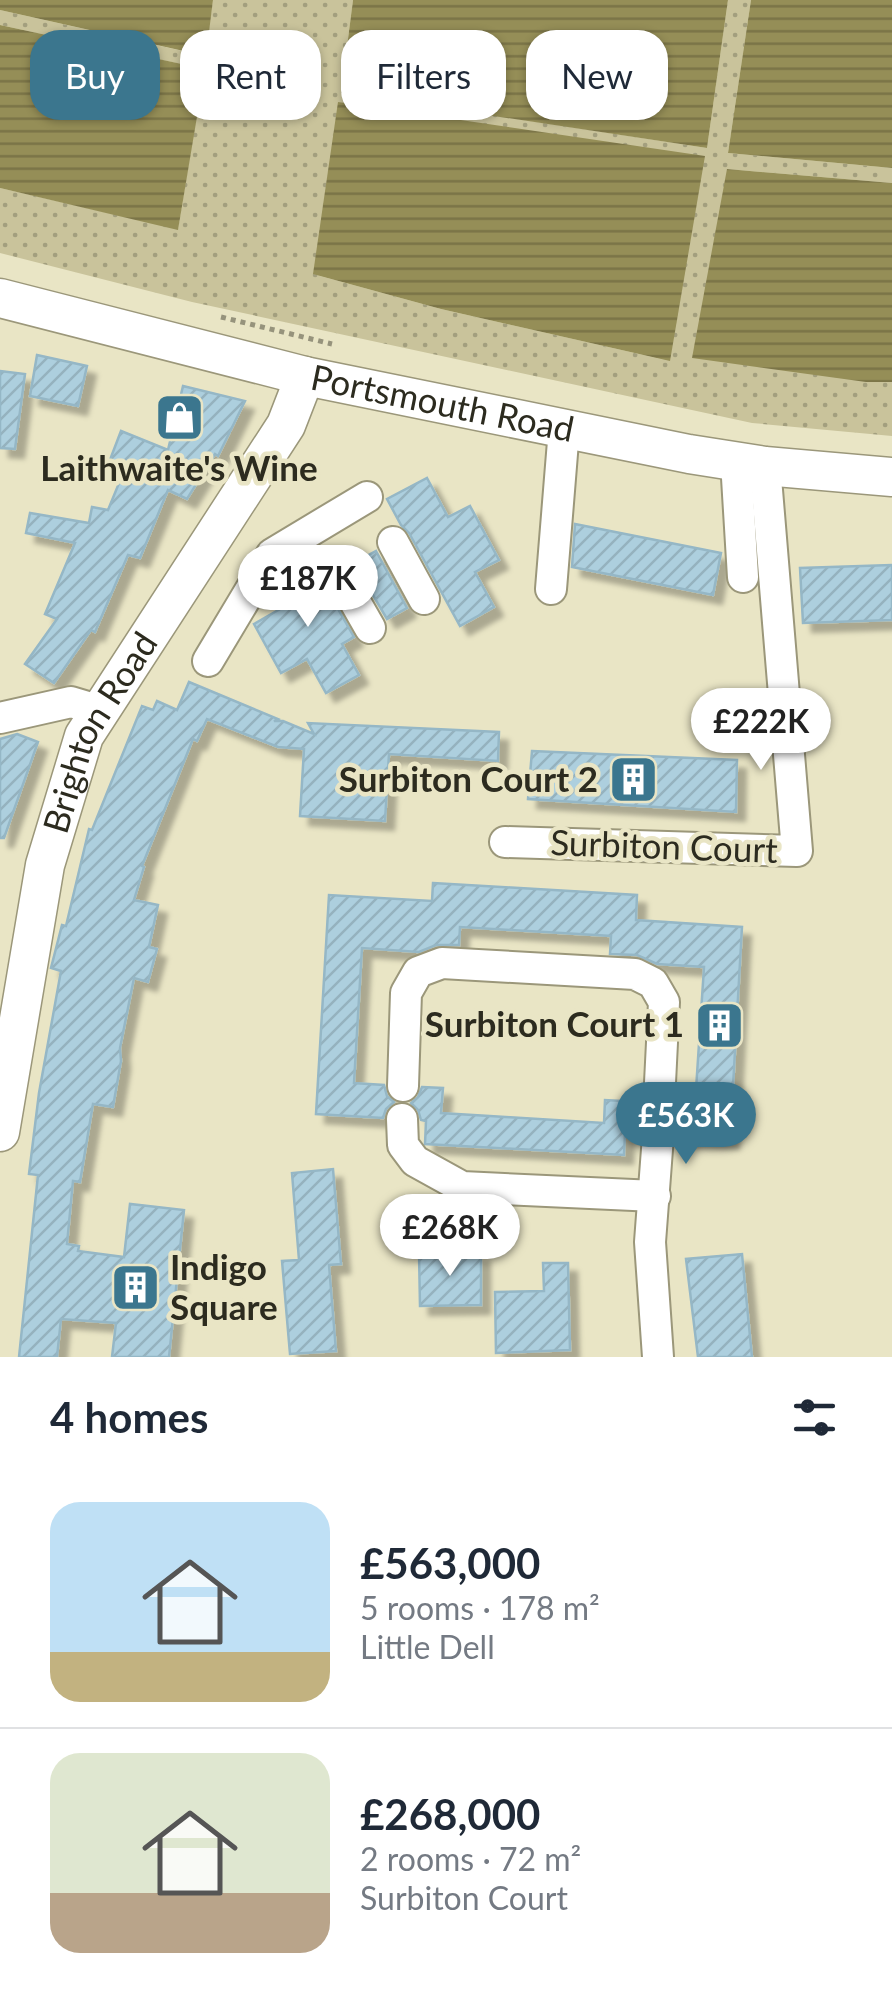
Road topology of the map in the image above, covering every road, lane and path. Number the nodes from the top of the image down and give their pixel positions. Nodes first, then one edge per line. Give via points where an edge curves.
1 (0, 298) edge
2 (220, 316) dead end
3 (338, 346) dead end
4 (305, 376) junction
5 (564, 429) junction
6 (750, 463) junction
7 (892, 477) edge
8 (366, 498) dead end
9 (392, 542) dead end
10 (338, 572) dead end
11 (743, 577) dead end
12 (552, 589) dead end
13 (424, 598) dead end
14 (370, 628) dead end
15 (208, 661) dead end
16 (101, 711) junction
17 (0, 718) edge
18 (505, 842) dead end
19 (403, 1086) dead end
20 (659, 1103) dead end
21 (402, 1119) dead end
22 (0, 1132) edge
23 (658, 1136) dead end
24 (655, 1196) junction
25 (658, 1357) edge

1 - 4 main road, Portsmouth Road
2 - 3 path, Portsmouth Road
4 - 5 main road, Portsmouth Road
4 - 16 main road, Brighton Road via 286,425
5 - 6 main road, Portsmouth Road
5 - 12 street
6 - 7 main road, Portsmouth Road
6 - 11 street
6 - 18 street, Surbiton Court via 797,850
8 - 15 street via 272,554
9 - 13 street
10 - 14 street
16 - 17 street via 71,702
16 - 22 main road, Brighton Road via 84,736 45,866
19 - 20 street via 406,993 418,972 442,963 635,974 653,984 664,1002
21 - 24 street via 403,1145 414,1161 462,1187
23 - 24 street
24 - 25 street via 650,1242

